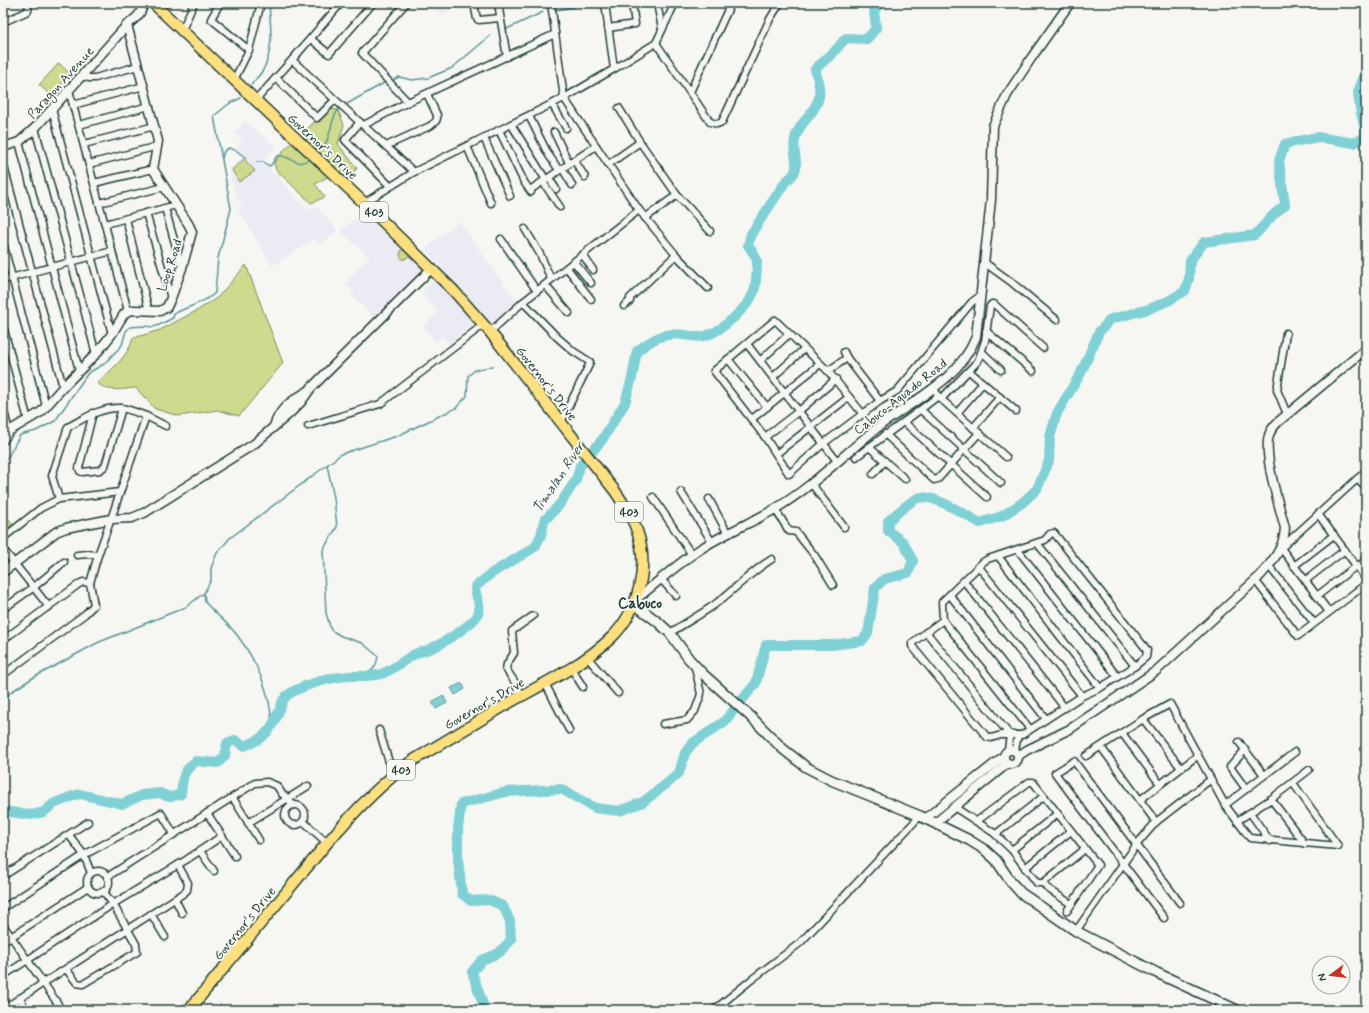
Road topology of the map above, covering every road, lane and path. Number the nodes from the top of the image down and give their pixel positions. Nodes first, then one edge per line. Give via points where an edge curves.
1 (29, 3) edge
2 (153, 3) edge
3 (194, 3) edge
4 (220, 3) edge
5 (261, 3) edge
6 (341, 3) edge
7 (373, 3) edge
8 (406, 3) edge
9 (474, 3) edge
10 (498, 3) edge
11 (551, 3) edge
12 (605, 3) edge
13 (632, 3) edge
14 (657, 3) edge
15 (675, 3) edge
16 (731, 3) edge
17 (780, 3) edge
18 (1070, 3) edge
19 (143, 5) edge
20 (3, 10) edge
21 (500, 18) junction
22 (128, 25) junction
23 (608, 28) junction
24 (662, 29) junction
25 (182, 30) junction
26 (555, 34) junction
27 (311, 39) junction
28 (656, 43) junction
29 (249, 50) junction
30 (507, 57) junction
31 (292, 60) junction
32 (138, 66) junction
33 (614, 69) junction
34 (82, 76) junction
35 (276, 78) junction
36 (234, 80) junction
37 (144, 86) junction
38 (69, 90) junction
39 (690, 92) junction
40 (427, 94) junction
41 (564, 98) junction
42 (256, 100) junction
43 (335, 100) junction
44 (408, 102) junction
45 (552, 104) junction
46 (73, 105) junction
47 (149, 106) junction
48 (619, 108) dead end
49 (52, 109) junction
50 (529, 116) junction
51 (362, 124) junction
52 (511, 124) junction
53 (79, 125) junction
54 (155, 126) junction
55 (35, 128) junction
56 (566, 128) dead end
57 (499, 130) junction
58 (554, 132) dead end
59 (484, 138) junction
60 (18, 142) junction
61 (640, 142) junction
62 (84, 144) junction
63 (158, 146) junction
64 (386, 146) junction
65 (467, 146) junction
66 (596, 146) junction
67 (3, 147) edge
68 (572, 162) junction
69 (3, 163) edge
70 (89, 164) junction
71 (609, 164) junction
72 (153, 168) junction
73 (560, 169) junction
74 (414, 172) junction
75 (585, 178) dead end
76 (546, 180) junction
77 (94, 183) junction
78 (572, 185) dead end
79 (390, 186) junction
80 (164, 187) junction
81 (556, 189) dead end
82 (677, 195) junction
83 (510, 196) dead end
84 (99, 203) junction
85 (364, 203) junction
86 (492, 203) dead end
87 (176, 206) junction
88 (560, 207) dead end
89 (165, 208) junction
90 (639, 210) junction
91 (146, 213) junction
92 (645, 218) junction
93 (126, 219) junction
94 (105, 224) junction
95 (525, 229) dead end
96 (710, 231) dead end
97 (501, 239) dead end
98 (3, 243) edge
99 (112, 251) junction
100 (583, 255) junction
101 (676, 255) junction
102 (91, 257) junction
103 (71, 262) junction
104 (574, 262) junction
105 (985, 263) junction
106 (52, 267) junction
107 (182, 268) junction
108 (432, 268) junction
109 (567, 268) junction
110 (593, 270) dead end
111 (32, 272) junction
112 (12, 277) junction
113 (551, 279) junction
114 (3, 280) edge
115 (591, 283) dead end
116 (546, 285) junction
117 (708, 288) dead end
118 (537, 291) junction
119 (980, 296) junction
120 (171, 298) junction
121 (591, 299) dead end
122 (524, 302) junction
123 (624, 306) dead end
124 (149, 310) junction
125 (128, 311) junction
126 (569, 313) dead end
127 (1057, 320) dead end
128 (3, 326) edge
129 (486, 328) junction
130 (986, 331) junction
131 (1286, 333) dead end
132 (112, 334) junction
133 (789, 334) junction
134 (747, 344) junction
135 (804, 348) junction
136 (1043, 348) dead end
137 (1366, 349) edge
138 (982, 352) junction
139 (96, 354) junction
140 (728, 359) junction
141 (760, 361) junction
142 (820, 364) junction
143 (79, 370) junction
144 (1001, 370) dead end
145 (828, 371) junction
146 (969, 371) junction
147 (1033, 371) dead end
148 (773, 377) junction
149 (836, 379) junction
150 (983, 383) junction
151 (63, 387) junction
152 (933, 388) junction
153 (784, 394) junction
154 (849, 397) junction
155 (1000, 397) junction
156 (940, 398) junction
157 (880, 401) junction
158 (46, 406) junction
159 (767, 407) junction
160 (3, 408) edge
161 (122, 408) junction
162 (921, 410) junction
163 (799, 411) junction
164 (1016, 412) dead end
165 (93, 413) junction
166 (862, 413) junction
167 (956, 413) junction
168 (1287, 414) junction
169 (146, 416) junction
170 (752, 419) junction
171 (28, 420) junction
172 (561, 422) junction
173 (904, 422) junction
174 (166, 426) dead end
175 (308, 426) dead end
176 (812, 427) junction
177 (973, 428) junction
178 (9, 431) junction
179 (979, 433) junction
180 (885, 434) junction
181 (765, 437) junction
182 (3, 440) edge
183 (824, 443) junction
184 (869, 447) junction
185 (964, 450) junction
186 (776, 454) junction
187 (856, 457) dead end
188 (1006, 457) dead end
189 (837, 461) junction
190 (885, 461) junction
191 (951, 465) junction
192 (1366, 471) edge
193 (873, 474) dead end
194 (905, 479) dead end
195 (1357, 479) junction
196 (811, 483) junction
197 (1001, 483) dead end
198 (1366, 488) edge
199 (120, 492) junction
200 (681, 492) dead end
201 (653, 497) dead end
202 (987, 497) dead end
203 (709, 499) dead end
204 (59, 500) junction
205 (775, 509) junction
206 (1318, 514) junction
207 (111, 520) junction
208 (844, 527) dead end
209 (728, 534) junction
210 (1334, 535) junction
211 (3, 538) edge
212 (712, 542) junction
213 (1037, 543) junction
214 (1281, 548) junction
215 (3, 549) edge
216 (1018, 550) junction
217 (1345, 550) junction
218 (77, 555) dead end
219 (98, 555) junction
220 (692, 555) junction
221 (998, 556) junction
222 (772, 559) dead end
223 (1366, 559) edge
224 (64, 562) dead end
225 (14, 563) junction
226 (1269, 566) junction
227 (1294, 566) junction
228 (1357, 566) junction
229 (979, 567) junction
230 (3, 572) edge
231 (661, 579) junction
232 (1366, 579) edge
233 (1255, 580) junction
234 (1306, 580) junction
235 (964, 581) junction
236 (90, 583) junction
237 (1366, 584) edge
238 (833, 585) dead end
239 (34, 587) junction
240 (950, 595) junction
241 (676, 596) dead end
242 (1317, 596) junction
243 (635, 602) junction
244 (49, 607) junction
245 (3, 609) edge
246 (1330, 612) junction
247 (533, 616) dead end
248 (943, 620) junction
249 (1314, 623) junction
250 (926, 632) junction
251 (670, 633) junction
252 (3, 640) edge
253 (587, 657) junction
254 (694, 665) junction
255 (1135, 666) junction
256 (571, 668) junction
257 (3, 675) edge
258 (1117, 676) junction
259 (545, 683) junction
260 (583, 687) dead end
261 (1100, 688) junction
262 (618, 693) dead end
263 (522, 696) junction
264 (1082, 696) junction
265 (1065, 708) junction
266 (1046, 719) junction
267 (1143, 719) junction
268 (663, 724) dead end
269 (1030, 729) junction
270 (378, 730) dead end
271 (569, 730) dead end
272 (1122, 733) junction
273 (1010, 734) junction
274 (1018, 736) junction
275 (1239, 742) dead end
276 (1101, 747) junction
277 (1245, 750) junction
278 (1295, 752) dead end
279 (1011, 755) junction
280 (1086, 756) dead end
281 (1197, 756) junction
282 (1181, 768) junction
283 (1309, 770) dead end
284 (393, 775) junction
285 (1264, 775) junction
286 (1210, 780) junction
287 (1293, 783) junction
288 (1160, 784) junction
289 (308, 786) dead end
290 (1246, 789) junction
291 (1044, 796) junction
292 (233, 798) junction
293 (286, 799) junction
294 (1271, 799) junction
295 (1140, 800) junction
296 (293, 805) junction
297 (1225, 805) junction
298 (954, 807) junction
299 (287, 809) junction
300 (208, 813) junction
301 (1057, 814) junction
302 (1251, 814) junction
303 (923, 817) junction
304 (303, 821) junction
305 (977, 821) junction
306 (88, 822) dead end
307 (1156, 822) junction
308 (1238, 822) junction
309 (248, 823) junction
310 (935, 823) junction
311 (1071, 831) junction
312 (69, 834) junction
313 (174, 834) junction
314 (996, 834) junction
315 (222, 836) junction
316 (259, 840) dead end
317 (1270, 841) junction
318 (327, 843) junction
319 (1137, 844) junction
320 (1305, 844) junction
321 (1085, 849) junction
322 (200, 850) junction
323 (1012, 850) junction
324 (84, 855) junction
325 (235, 856) dead end
326 (1122, 864) junction
327 (178, 865) junction
328 (1026, 868) junction
329 (214, 871) dead end
330 (91, 873) junction
331 (3, 876) edge
332 (107, 877) junction
333 (1043, 883) junction
334 (88, 887) junction
335 (103, 891) junction
336 (175, 899) junction
337 (1180, 903) dead end
338 (113, 904) junction
339 (1071, 904) junction
340 (3, 908) edge
341 (1067, 911) dead end
342 (182, 913) dead end
343 (151, 914) junction
344 (1164, 918) dead end
345 (3, 925) edge
346 (128, 929) junction
347 (1076, 931) junction
348 (11, 937) junction
349 (166, 937) dead end
350 (3, 942) edge
351 (28, 961) junction
352 (66, 969) junction
353 (3, 976) edge
354 (43, 983) junction
355 (20, 998) junction
356 (58, 1004) dead end
357 (3, 1009) edge
358 (26, 1010) edge
359 (189, 1010) edge
360 (714, 1010) edge
361 (1237, 1010) edge

1 - 20 street via 28,11 8,20 5,19
2 - 19 street
2 - 25 main road, Governor's Drive / 403
3 - 25 street
4 - 29 street via 211,19
5 - 29 street
6 - 27 street
7 - 27 street via 329,54
8 - 44 street via 362,54
9 - 21 street via 477,19
10 - 21 street
11 - 26 street
12 - 23 street
13 - 23 street via 635,24
14 - 24 street
15 - 24 street
16 - 39 street
17 - 39 street via 770,18 722,122 710,122
18 - 105 street, Cabuco-Aguado Road via 1007,95 993,126 991,200
19 - 22 street, Paragon Avenue via 138,16
21 - 30 street
22 - 32 street
22 - 34 street, Paragon Avenue
23 - 33 street
24 - 28 street
25 - 36 main road, Governor's Drive / 403
26 - 30 street
26 - 41 street
27 - 31 street
28 - 33 street
28 - 39 street
29 - 36 street
30 - 40 street
31 - 35 street
31 - 43 street
32 - 34 street via 95,78
32 - 37 street
33 - 41 street
34 - 38 street, Paragon Avenue
35 - 42 street
35 - 43 street via 317,118
36 - 42 main road, Governor's Drive / 403
37 - 46 street
37 - 47 street
38 - 46 street
38 - 49 street, Paragon Avenue
40 - 44 street
40 - 64 street via 437,116 436,122
41 - 45 street
41 - 66 street
42 - 85 main road, Governor's Drive / 403
43 - 51 street
44 - 51 street
45 - 50 street
45 - 56 street
46 - 53 street
47 - 53 street
47 - 54 street
48 - 61 street
49 - 55 street, Paragon Avenue
49 - 102 street
50 - 52 street
50 - 73 street via 548,154
51 - 64 street
51 - 79 street via 344,140
52 - 57 street
52 - 76 street
53 - 62 street
54 - 62 street
54 - 63 street
55 - 60 street, Paragon Avenue
55 - 103 street
57 - 59 street
57 - 76 street via 531,192
58 - 68 street
59 - 65 street
59 - 83 street
60 - 67 street, Paragon Avenue
60 - 106 street
61 - 71 street
61 - 82 street
62 - 70 street
63 - 70 street
63 - 72 street
64 - 74 street
65 - 74 street
65 - 86 street
66 - 68 street
66 - 71 street
68 - 73 street
68 - 75 street
69 - 111 street
70 - 77 street
71 - 90 street
72 - 77 street
72 - 80 street, Loop Road
73 - 76 street
73 - 78 street
74 - 79 street
76 - 81 street
76 - 88 street
77 - 84 street
79 - 85 street
80 - 84 street
80 - 87 street, Loop Road
82 - 92 street
82 - 96 street
84 - 94 street
85 - 108 main road, Governor's Drive / 403
87 - 89 street
87 - 107 street, Loop Road via 192,232
89 - 91 street
89 - 107 street
90 - 92 street
90 - 100 street
91 - 93 street
91 - 120 street
92 - 101 street
93 - 94 street
93 - 124 street
94 - 99 street
95 - 113 street
97 - 118 street
98 - 112 street
99 - 102 street
99 - 125 street
100 - 104 street
100 - 110 street
101 - 117 street
101 - 123 street
102 - 103 street
102 - 132 street
103 - 106 street
103 - 139 street
104 - 109 street
104 - 115 street
105 - 119 street, Cabuco-Aguado Road
105 - 127 street
106 - 111 street
106 - 143 street
107 - 120 street, Loop Road
108 - 129 main road, Governor's Drive / 403
108 - 207 street via 311,388 281,410 274,427 254,444 144,513 132,518
109 - 113 street
109 - 121 street
111 - 112 street
111 - 151 street
112 - 114 street
112 - 158 street
113 - 116 street
116 - 118 street
116 - 126 street
118 - 122 street
119 - 152 street, Cabuco-Aguado Road via 976,337 972,349 964,361
119 - 157 street via 972,302 897,391
120 - 124 street, Loop Road via 160,311
122 - 129 street
122 - 172 street via 557,337 590,362
124 - 125 street, Loop Road
125 - 132 street
128 - 171 street
129 - 172 main road, Governor's Drive / 403
129 - 175 street via 380,404
130 - 136 street via 990,306 994,304
130 - 138 street
130 - 147 street
131 - 168 street via 1277,390
132 - 139 street
133 - 134 street via 774,320
133 - 135 street
133 - 141 street
134 - 140 street
134 - 141 street
135 - 142 street
135 - 148 street
137 - 168 street
138 - 144 street
138 - 146 street
139 - 143 street
140 - 159 street
140 - 170 street via 714,371
141 - 148 street
142 - 145 street
142 - 153 street
143 - 151 street
145 - 149 street
145 - 157 street via 846,355
146 - 150 street
146 - 156 street
148 - 153 street
149 - 154 street
149 - 163 street
150 - 155 street
150 - 167 street
151 - 158 street
152 - 156 street
152 - 189 street, Cabuco-Aguado Road via 881,425
153 - 159 street
153 - 163 street
154 - 166 street
154 - 176 street
155 - 164 street
155 - 177 street
156 - 162 street
156 - 167 street
157 - 166 street
158 - 171 street
159 - 170 street
160 - 178 street
161 - 165 street
161 - 165 street via 105,466 100,470 82,472 79,468
161 - 169 street
162 - 173 street
162 - 185 street
163 - 176 street
163 - 181 street
165 - 204 street via 68,427 52,476
166 - 183 street
167 - 177 street
168 - 214 street via 1272,428 1268,443 1285,528
169 - 174 street
169 - 199 street
170 - 181 street
171 - 178 street
172 - 243 main road, Governor's Drive / 403 via 624,504 638,531 642,567
173 - 180 street
173 - 191 street
176 - 183 street
176 - 186 street
177 - 179 street
178 - 182 street
179 - 185 street
179 - 188 street
180 - 184 street
180 - 191 street via 934,480
181 - 186 street
183 - 186 street via 789,474
183 - 189 street
184 - 187 street
184 - 190 street
185 - 191 street
185 - 197 street
189 - 196 street, Cabuco-Aguado Road
190 - 193 street
190 - 194 street
191 - 202 street
192 - 195 street
195 - 198 street
195 - 206 street
196 - 205 street, Cabuco-Aguado Road
196 - 208 street
199 - 204 street
199 - 207 street
200 - 212 street
201 - 220 street
203 - 209 street
204 - 211 street via 41,508
205 - 209 street, Cabuco-Aguado Road
205 - 238 street via 789,531 796,532 815,556
206 - 210 street
206 - 214 street
207 - 219 street
207 - 225 street via 76,525 56,532
209 - 212 street, Cabuco-Aguado Road
210 - 217 street
210 - 227 street
212 - 220 street, Cabuco-Aguado Road
213 - 216 street
213 - 255 street
213 - 255 street via 1054,533 1147,650 1146,657
214 - 226 street
214 - 227 street
215 - 225 street
216 - 221 street
216 - 258 street
217 - 228 street
217 - 234 street
218 - 219 street
219 - 236 street
220 - 231 street, Cabuco-Aguado Road
221 - 229 street via 988,559
221 - 261 street
222 - 251 street via 715,604
223 - 228 street
224 - 239 street
225 - 230 street
225 - 239 street
226 - 233 street
226 - 249 street
227 - 234 street
228 - 232 street
228 - 242 street
229 - 235 street
229 - 264 street
231 - 241 street
231 - 243 street, Cabuco-Aguado Road
233 - 249 street via 1298,636
233 - 279 street via 1156,672 1070,728 1027,750
234 - 242 street
235 - 240 street
235 - 265 street
236 - 244 street via 83,582
236 - 257 street via 94,602 92,607
237 - 246 street
239 - 244 street
239 - 245 street
240 - 248 street via 942,602
240 - 266 street
242 - 246 street
243 - 251 main road
243 - 253 main road, Governor's Drive / 403 via 616,633
244 - 252 street
246 - 249 street
247 - 263 street via 512,631 514,653 506,664 506,669
248 - 250 street
248 - 269 street
250 - 273 street
250 - 273 street via 912,643 912,646 984,734 991,738
251 - 254 main road
253 - 256 main road, Governor's Drive / 403
253 - 262 street
254 - 268 street via 701,694 695,711 687,720
254 - 303 main road via 783,749 811,770
255 - 258 street
256 - 259 main road, Governor's Drive / 403
256 - 260 street
258 - 261 street
259 - 263 main road, Governor's Drive / 403
259 - 271 street
261 - 264 street
263 - 284 main road, Governor's Drive / 403 via 412,761
264 - 265 street
265 - 266 street
266 - 269 street
267 - 272 street
267 - 281 street via 1170,704
267 - 282 street
269 - 274 street
270 - 284 street
272 - 276 street
272 - 288 street
273 - 274 street
273 - 279 street
274 - 279 street
275 - 277 street
276 - 280 street
276 - 295 street
277 - 285 street
277 - 290 street via 1230,767
278 - 285 street
279 - 298 street
279 - 303 street
281 - 282 street
281 - 286 street
282 - 288 street
283 - 287 street
284 - 318 main road, Governor's Drive / 403
285 - 290 street
286 - 297 street
286 - 307 street
287 - 294 street
287 - 320 street via 1338,846
288 - 295 street
289 - 293 street
290 - 297 street
291 - 301 street
291 - 305 street via 1033,782 1029,782
291 - 314 street
292 - 293 street via 255,783 267,782 277,786
292 - 300 street
292 - 309 street
293 - 296 street
293 - 299 street
293 - 309 street
294 - 302 street
294 - 320 street
295 - 307 street
296 - 299 street
296 - 304 street via 303,808
297 - 308 street
298 - 305 street
298 - 310 street
299 - 304 street via 285,816 289,823 298,824
300 - 313 street
300 - 315 street
301 - 311 street
301 - 323 street
302 - 308 street
302 - 317 street
303 - 310 main road
303 - 360 street via 800,943
304 - 318 street
305 - 314 street
306 - 312 street
307 - 319 street
308 - 317 street via 1250,838
309 - 316 street
310 - 347 main road via 985,850 996,860 1021,893
311 - 321 street
311 - 328 street
312 - 324 street
312 - 331 street
313 - 324 street via 161,813
313 - 332 street
314 - 323 street
315 - 322 street
315 - 325 street
317 - 320 street
318 - 359 main road, Governor's Drive / 403
319 - 326 street
319 - 326 street via 1074,762 1054,773
319 - 337 street
321 - 333 street
321 - 339 street via 1098,865
322 - 327 street
322 - 329 street
323 - 328 street
324 - 330 street
324 - 340 street
326 - 344 street
326 - 347 street
327 - 336 street via 188,887
327 - 338 street
328 - 333 street via 1037,883
330 - 332 street via 103,872
330 - 334 street via 88,877
332 - 335 street via 107,887
333 - 339 street
334 - 335 street via 98,893
334 - 348 street
335 - 338 street
336 - 342 street
336 - 343 street
338 - 346 street
338 - 351 street
339 - 341 street
343 - 346 street
343 - 349 street
345 - 348 street
346 - 352 street
346 - 352 street via 136,944 136,952 83,984 77,983
347 - 361 main road via 1157,973
348 - 350 street
348 - 351 street
351 - 353 street
351 - 354 street
352 - 354 street
354 - 355 street
354 - 356 street
355 - 357 street
355 - 358 street

